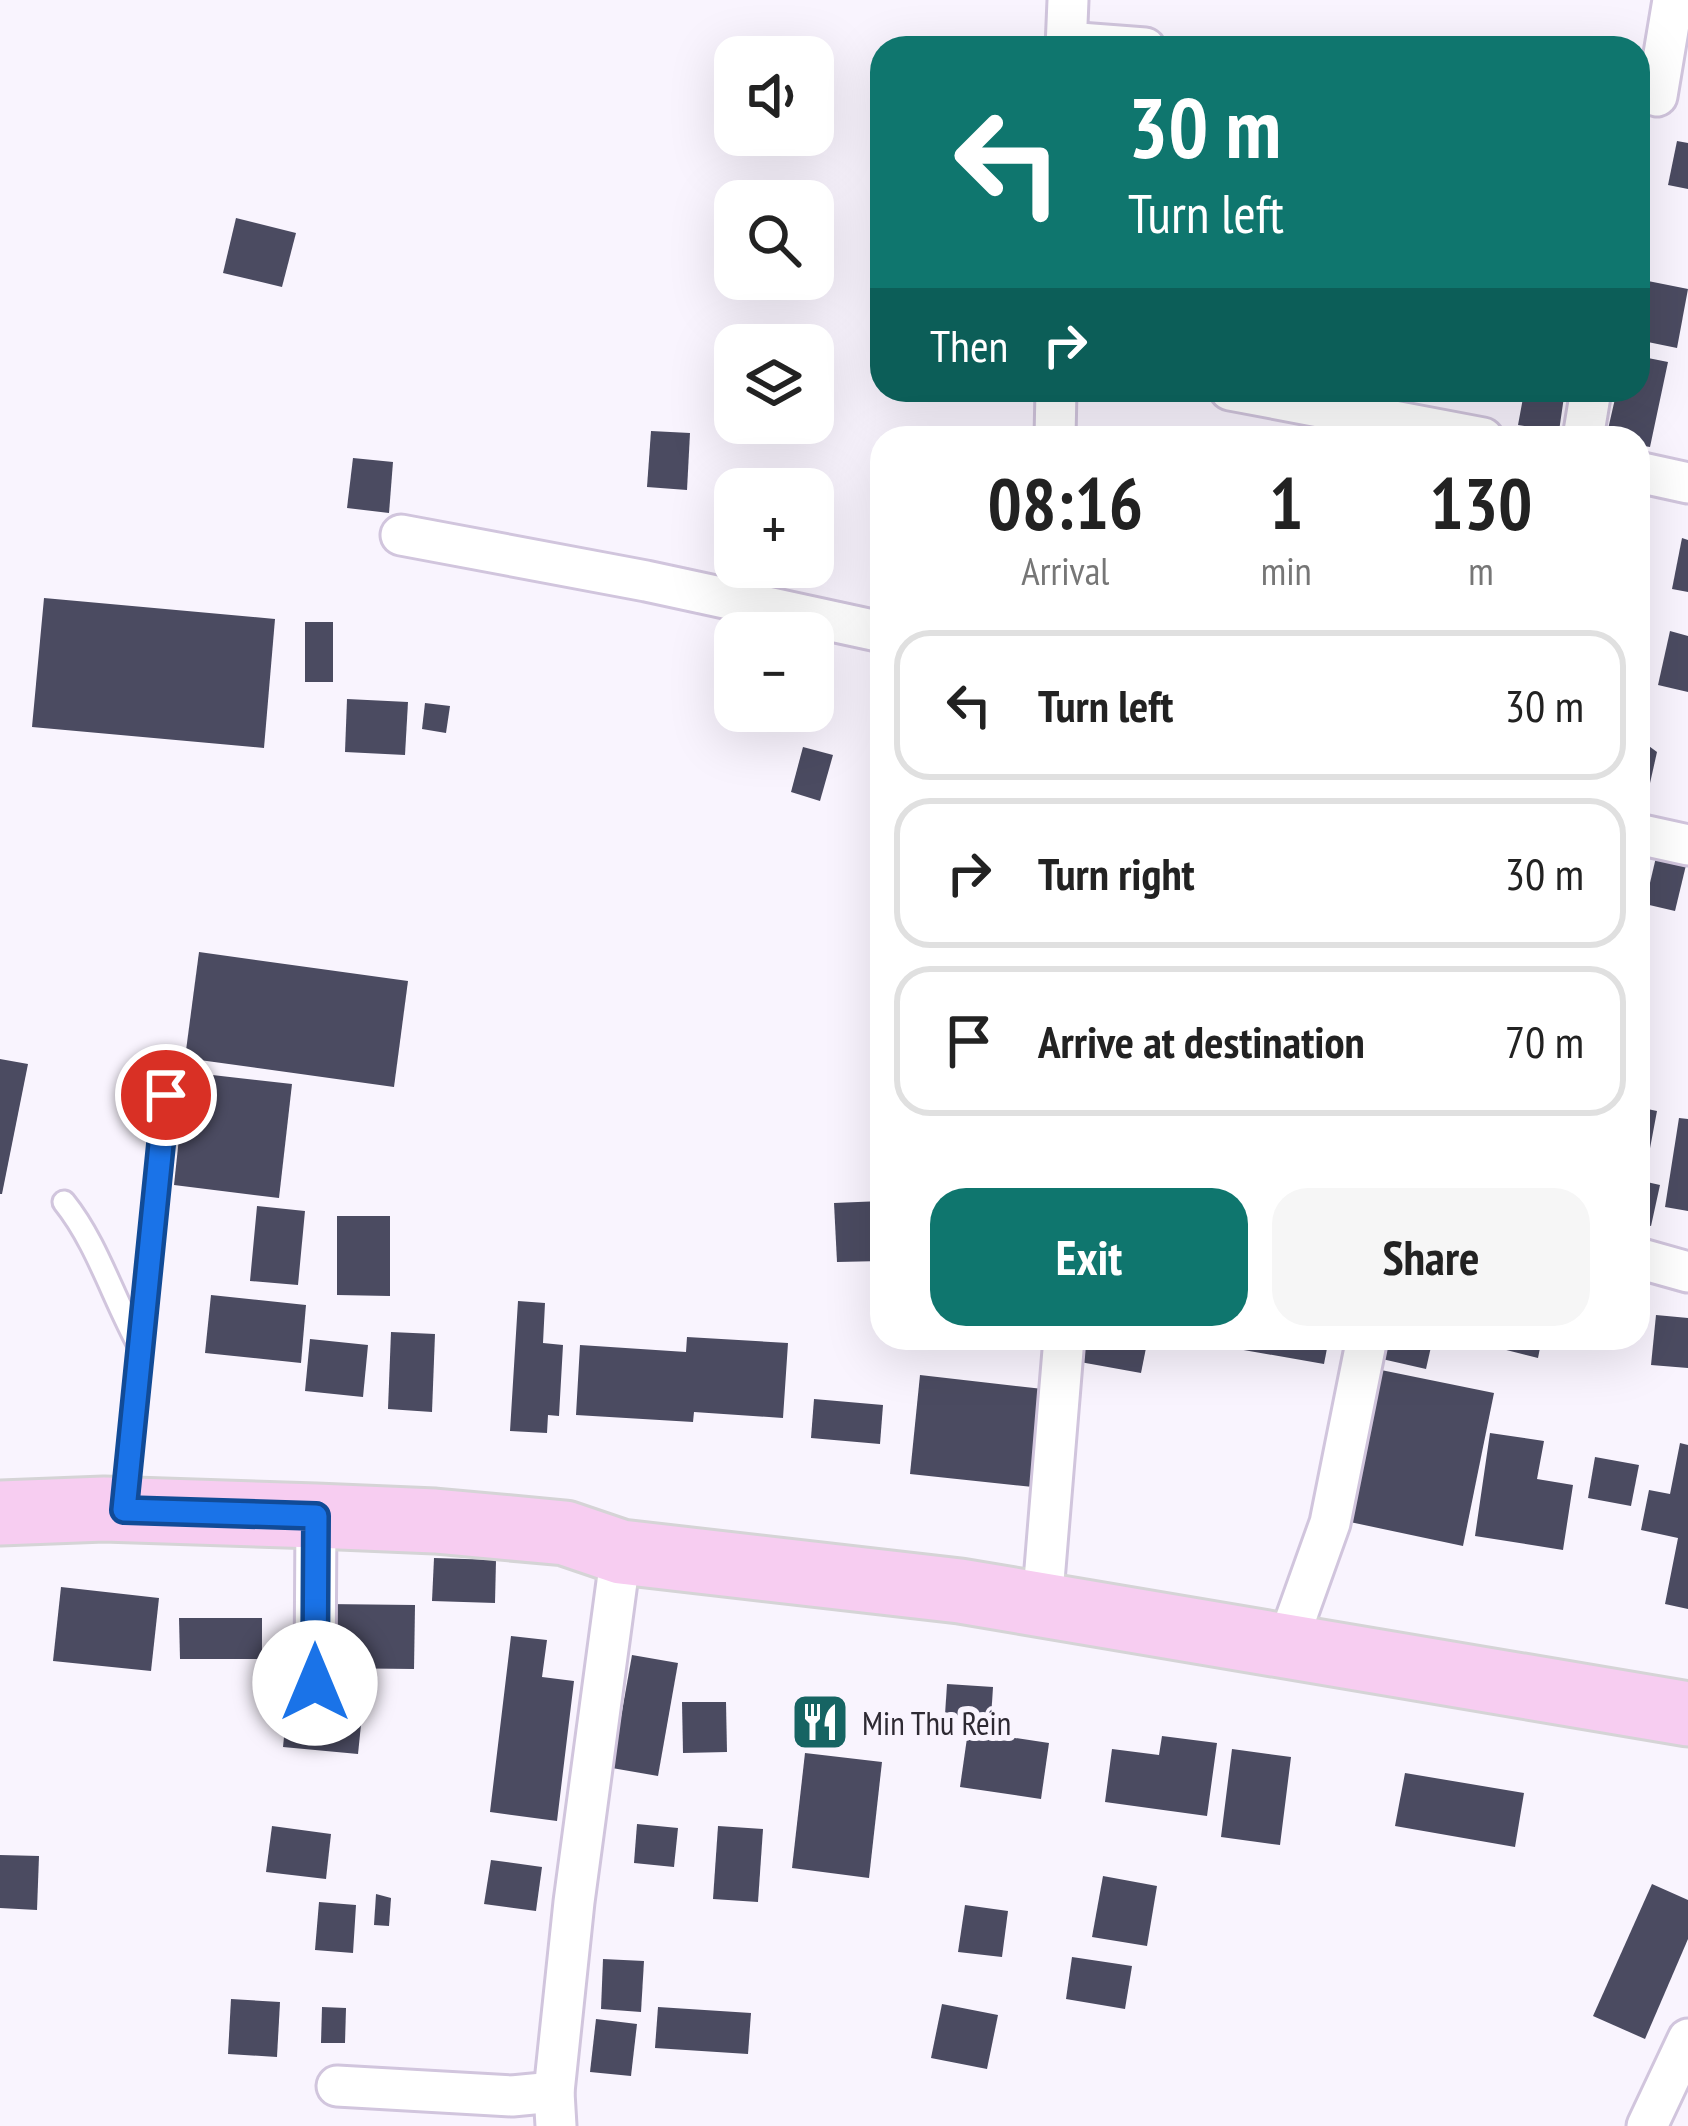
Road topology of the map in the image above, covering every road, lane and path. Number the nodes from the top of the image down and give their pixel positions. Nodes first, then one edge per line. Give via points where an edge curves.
1 (1068, 0) edge
2 (1673, 0) edge
3 (1066, 36) edge
4 (1653, 100) edge
5 (1321, 402) edge
6 (1429, 426) edge
7 (1650, 475) edge
8 (1688, 483) edge
9 (401, 535) dead end
10 (870, 629) edge
11 (1650, 836) edge
12 (1688, 844) edge
13 (166, 1095) dead end
14 (64, 1202) dead end
15 (1650, 1261) edge
16 (1688, 1272) edge
17 (139, 1346) junction
18 (1063, 1350) edge
19 (1365, 1350) edge
20 (124, 1510) junction
21 (0, 1514) edge
22 (316, 1516) junction
23 (621, 1552) junction
24 (1042, 1605) junction
25 (1286, 1646) junction
26 (315, 1683) dead end
27 (1688, 1714) edge
28 (1688, 2039) edge
29 (337, 2086) dead end
30 (555, 2109) edge
31 (1647, 2126) edge

1 - 3 street
2 - 4 street
5 - 6 street
7 - 8 street
9 - 10 street
11 - 12 street
13 - 17 lane
14 - 17 lane
15 - 16 street
17 - 20 lane
18 - 24 street
19 - 25 street via 1330,1523
20 - 21 main road
20 - 22 main road
22 - 23 main road via 565,1533
22 - 26 street
23 - 24 main road
23 - 30 street
24 - 25 main road
25 - 27 main road
28 - 31 street
29 - 30 street via 512,2096

